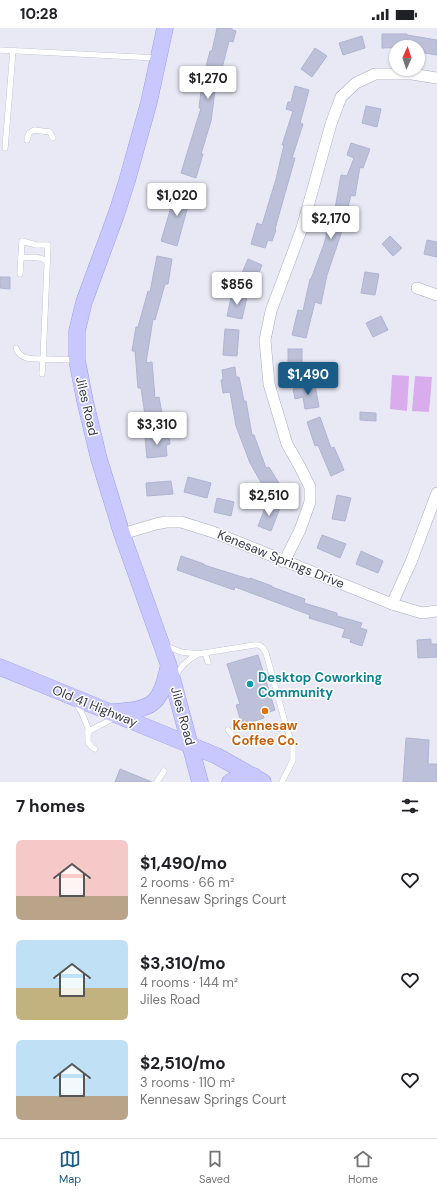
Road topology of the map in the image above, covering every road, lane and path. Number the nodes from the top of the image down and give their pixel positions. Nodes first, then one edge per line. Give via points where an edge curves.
1 (165, 28) edge
2 (0, 50) edge
3 (13, 51) junction
4 (159, 58) junction
5 (437, 78) edge
6 (53, 138) dead end
7 (28, 140) dead end
8 (6, 148) dead end
9 (21, 258) junction
10 (47, 261) junction
11 (20, 274) dead end
12 (417, 288) dead end
13 (437, 295) edge
14 (16, 348) dead end
15 (43, 359) junction
16 (77, 360) junction
17 (42, 374) dead end
18 (437, 493) edge
19 (122, 534) junction
20 (284, 562) junction
21 (392, 604) junction
22 (437, 611) edge
23 (161, 643) junction
24 (205, 653) junction
25 (198, 654) junction
26 (208, 662) dead end
27 (169, 664) junction
28 (0, 667) edge
29 (173, 680) junction
30 (72, 697) junction
31 (114, 714) junction
32 (286, 726) junction
33 (278, 729) dead end
34 (228, 730) dead end
35 (88, 733) junction
36 (246, 740) dead end
37 (190, 745) junction
38 (95, 749) dead end
39 (164, 771) dead end
40 (259, 779) edge
41 (157, 782) edge
42 (200, 782) edge
43 (230, 782) edge
44 (282, 782) edge

1 - 4 street, Jiles Road
2 - 3 lane
3 - 4 lane
3 - 8 lane
4 - 16 street, Jiles Road via 127,181 84,302 77,331
5 - 20 street via 412,74 375,74 356,83 341,97 302,228 271,311 265,340 269,384 287,444 310,487 310,502
6 - 7 lane via 50,132 34,130 29,133
9 - 10 lane via 34,257
9 - 10 lane via 22,242 48,245
9 - 11 lane
10 - 15 lane
12 - 13 street
14 - 15 lane via 23,357
15 - 16 lane
15 - 17 lane
16 - 19 street, Jiles Road via 99,459
18 - 21 street
19 - 20 street, Kenesaw Springs Drive via 156,524 181,522 213,532
19 - 23 street, Jiles Road
20 - 21 street, Kenesaw Springs Drive
21 - 22 street, Kenesaw Springs Drive via 422,613
23 - 25 lane via 181,652
23 - 27 street, Jiles Road
24 - 25 lane
24 - 26 lane
24 - 32 lane via 254,645 263,648
25 - 29 lane via 182,666
27 - 29 street, Jiles Road
27 - 31 street via 163,689 154,702 146,707
28 - 30 street, Old 41 Highway
29 - 37 street, Jiles Road
30 - 31 street, Old 41 Highway
30 - 35 lane via 81,711
31 - 35 lane
31 - 37 street, Old 41 Highway
32 - 33 lane
32 - 44 lane via 294,753
34 - 36 lane via 235,738
35 - 38 lane via 88,742
37 - 40 street, Old 41 Highway via 217,756
37 - 42 street, Jiles Road
39 - 41 lane
40 - 43 street via 236,779

